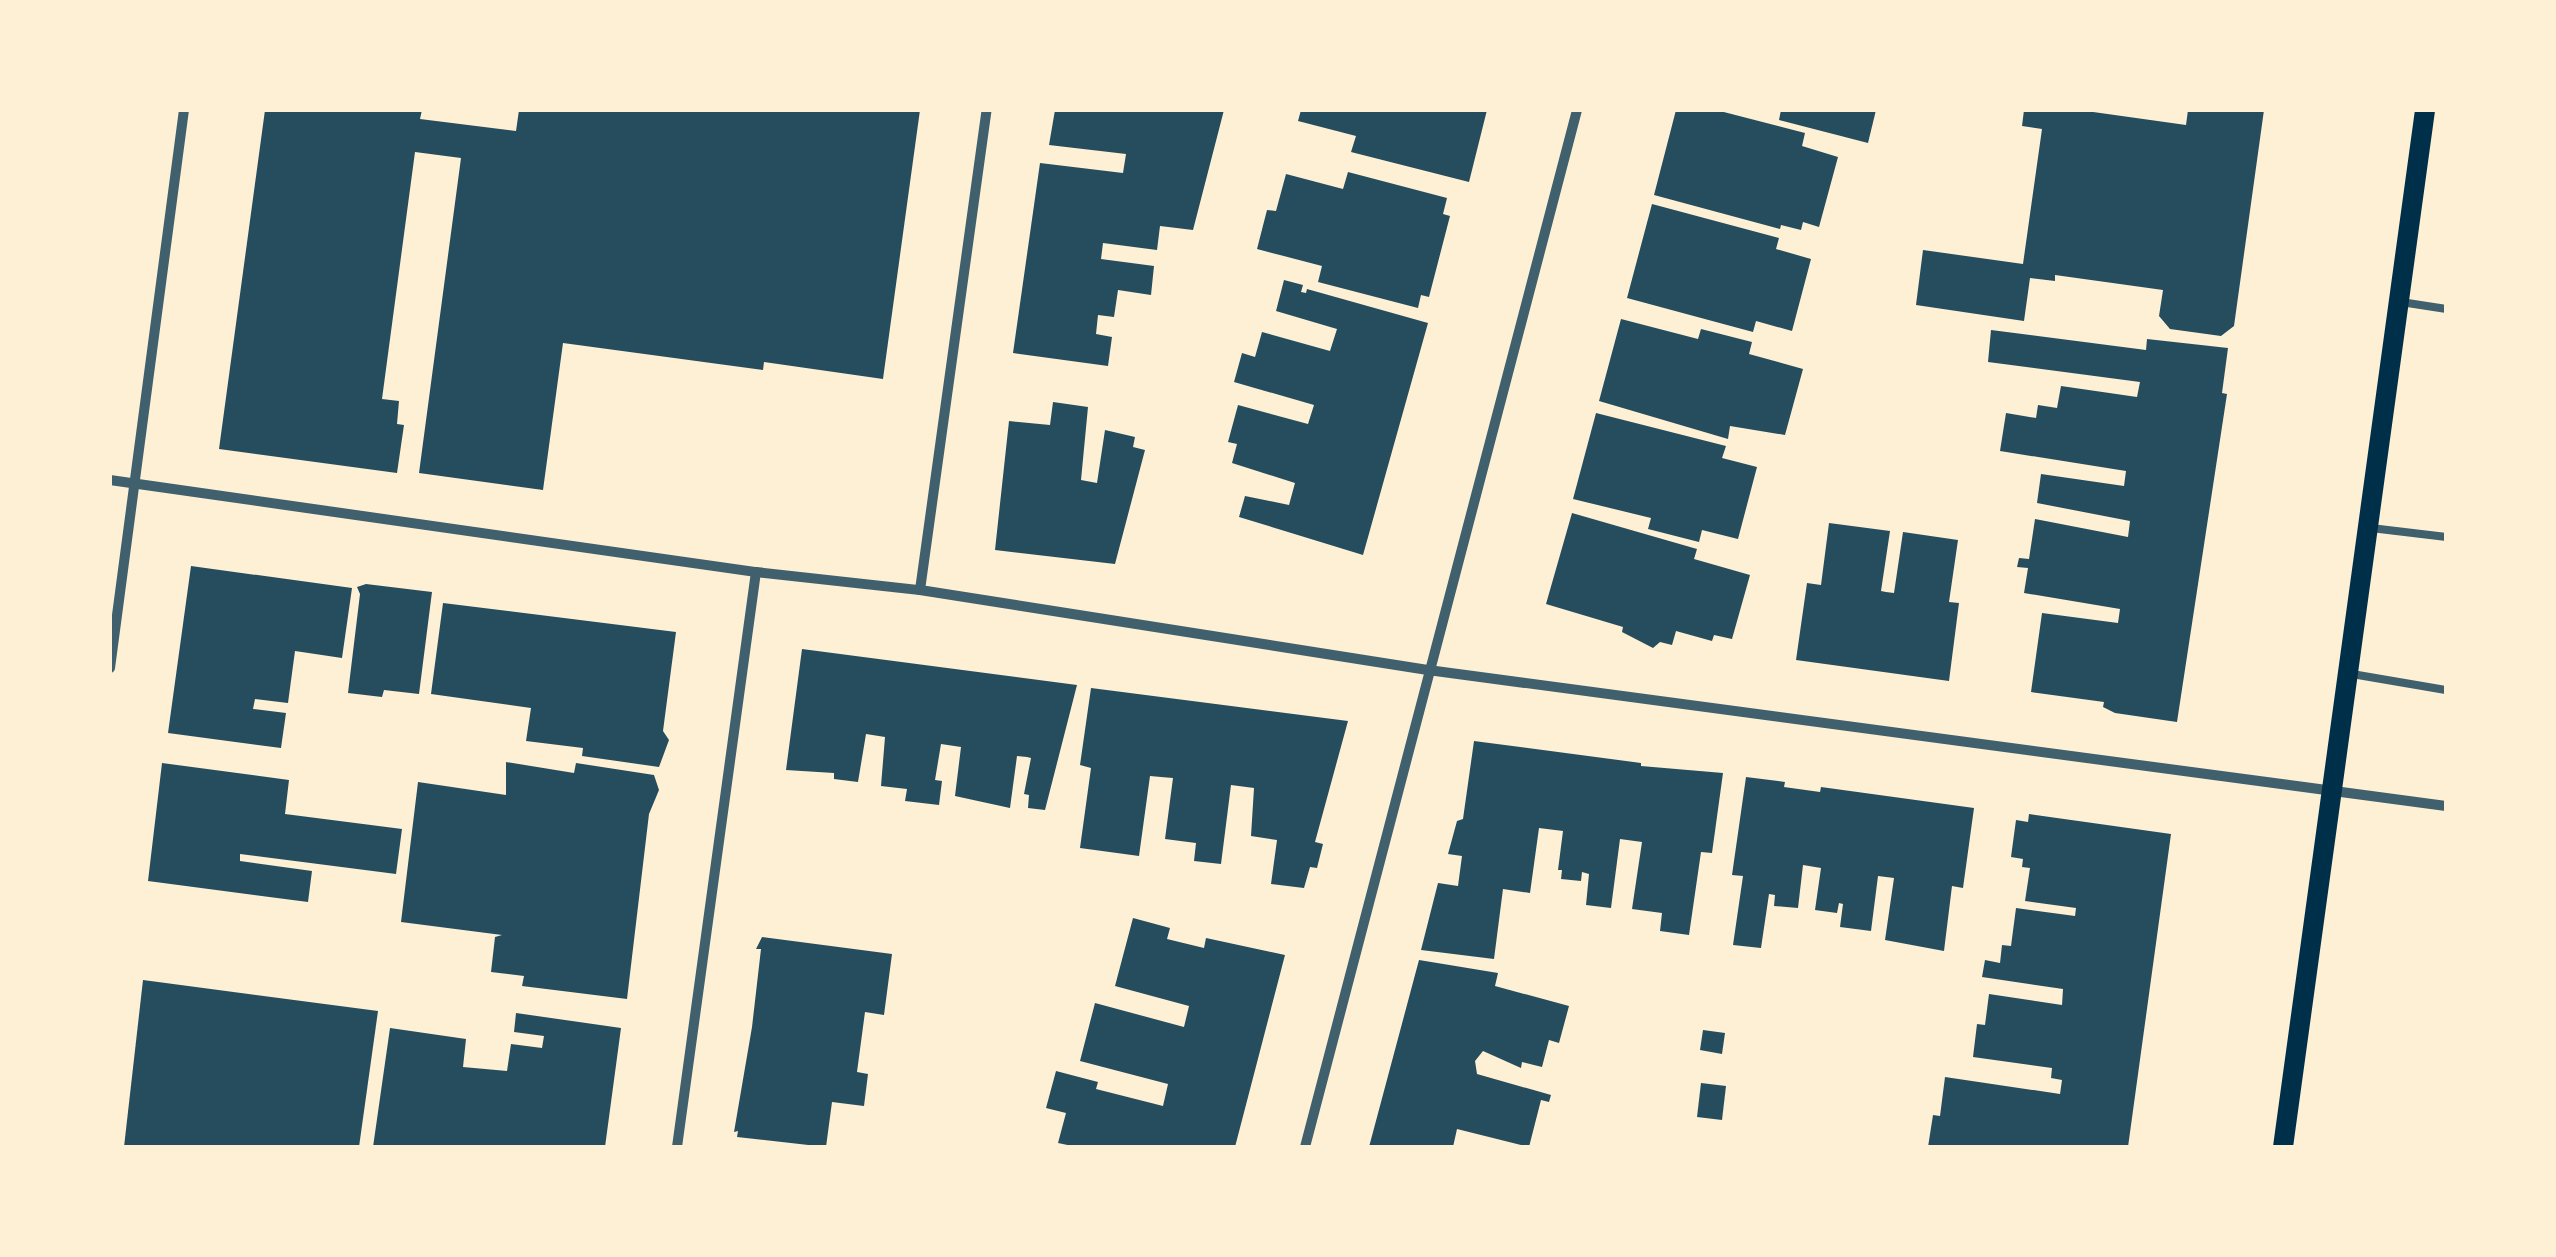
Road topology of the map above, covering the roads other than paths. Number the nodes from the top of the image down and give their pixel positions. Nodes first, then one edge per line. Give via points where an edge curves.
1 (184, 110) edge
2 (987, 110) edge
3 (1576, 110) edge
4 (2425, 110) edge
5 (2398, 302) junction
6 (2446, 309) edge
7 (110, 480) edge
8 (134, 484) junction
9 (2368, 528) junction
10 (2446, 537) edge
11 (756, 572) junction
12 (920, 590) junction
13 (110, 668) edge
14 (1428, 670) junction
15 (2349, 673) junction
16 (2446, 690) edge
17 (2332, 791) junction
18 (2446, 806) edge
19 (677, 1147) edge
20 (1304, 1147) edge
21 (2282, 1147) edge

1 - 8 street
2 - 12 street
3 - 14 street
4 - 5 main road
5 - 6 lane
5 - 9 main road
7 - 8 street
8 - 11 street
8 - 13 street
9 - 10 lane
9 - 15 main road
11 - 12 street
11 - 19 street
12 - 14 street
14 - 17 street
14 - 20 street
15 - 16 lane
15 - 17 main road
17 - 18 street
17 - 21 main road

